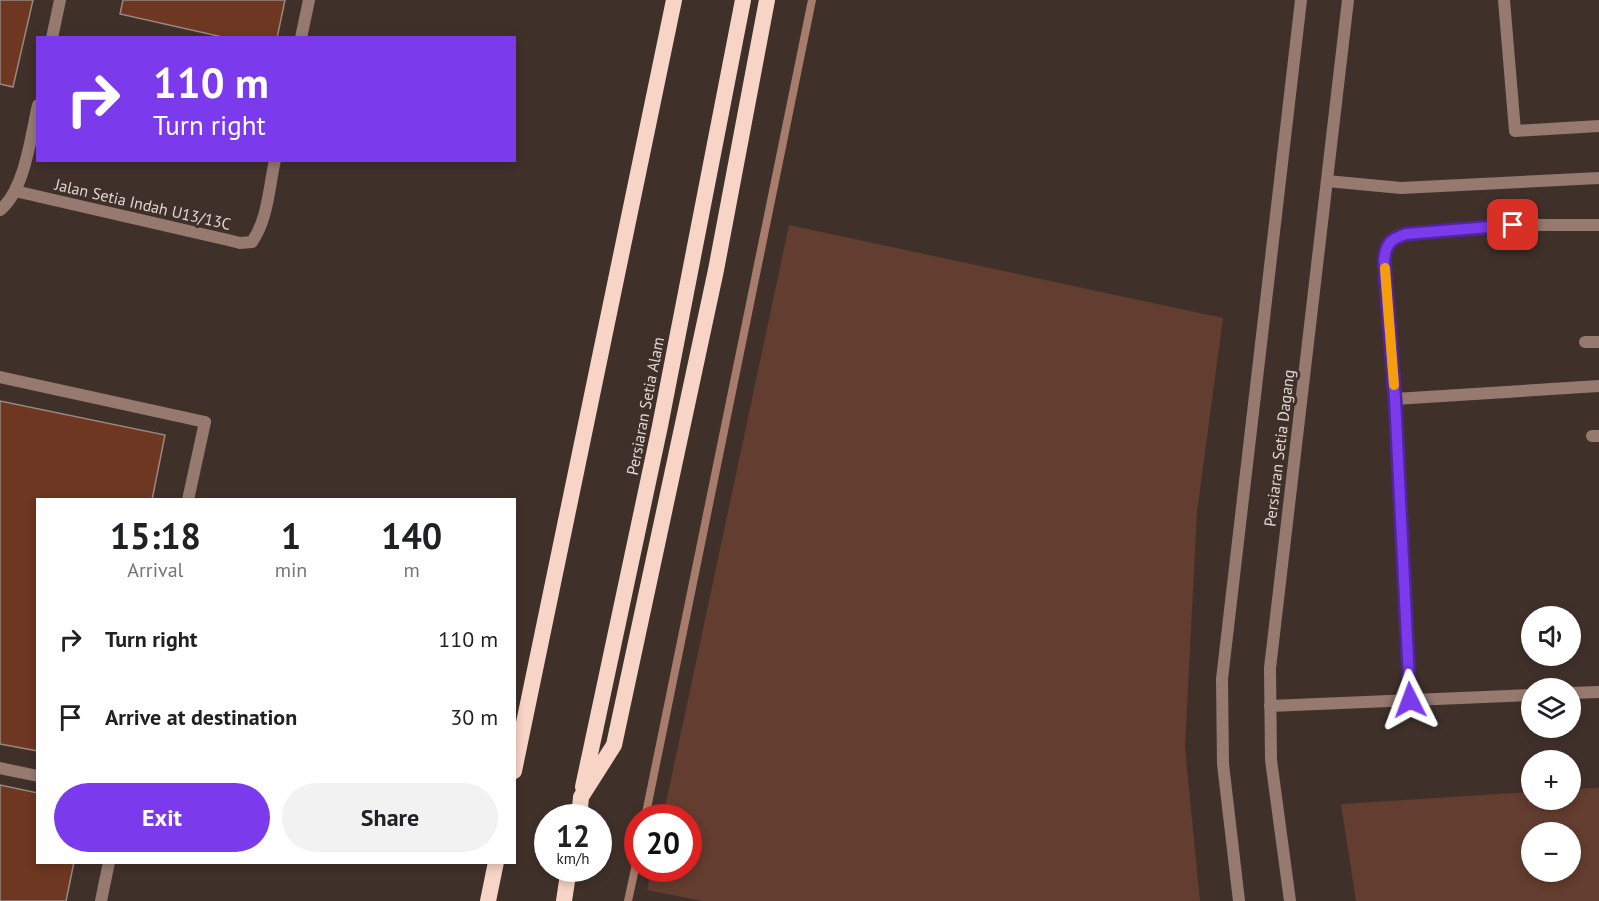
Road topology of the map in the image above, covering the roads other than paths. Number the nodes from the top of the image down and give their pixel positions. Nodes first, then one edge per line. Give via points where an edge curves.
1 (60, 0) edge
2 (309, 0) edge
3 (674, 0) edge
4 (743, 0) edge
5 (767, 0) edge
6 (1300, 0) edge
7 (1348, 0) edge
8 (1504, 0) edge
9 (52, 36) edge
10 (301, 36) edge
11 (36, 114) edge
12 (1599, 126) edge
13 (275, 162) edge
14 (1599, 178) edge
15 (1327, 181) junction
16 (15, 191) junction
17 (1, 210) edge
18 (1599, 225) edge
19 (1585, 342) dead end
20 (1599, 342) edge
21 (0, 377) edge
22 (1599, 386) edge
23 (1395, 399) junction
24 (188, 498) edge
25 (1599, 692) edge
26 (1581, 693) edge
27 (1521, 695) edge
28 (1410, 700) junction
29 (1270, 706) junction
30 (516, 761) edge
31 (0, 768) edge
32 (36, 776) edge
33 (581, 797) junction
34 (580, 804) edge
35 (110, 864) edge
36 (496, 864) edge
37 (567, 882) edge
38 (574, 882) edge
39 (101, 901) edge
40 (488, 901) edge
41 (564, 901) edge
42 (573, 901) edge
43 (1239, 901) edge
44 (1290, 901) edge

1 - 9 street
2 - 10 street
3 - 30 highway
4 - 33 highway, Persiaran Setia Alam via 660,426
5 - 33 highway via 716,270 615,745
6 - 43 street, Persiaran Setia Dagang via 1222,679 1223,764
7 - 15 street, Persiaran Setia Dagang
8 - 12 street via 1515,131
11 - 16 street
13 - 16 street, Jalan Setia Indah U13/13C via 262,220 252,242 240,243
14 - 15 street via 1401,188
15 - 29 street, Persiaran Setia Dagang via 1270,668
16 - 17 street
18 - 23 street via 1513,225 1392,238 1384,260
19 - 20 street
21 - 24 street via 205,422
22 - 23 street
23 - 28 street
25 - 26 street
27 - 28 street
28 - 29 street
29 - 44 street, Persiaran Setia Dagang via 1271,760
31 - 32 street
33 - 34 highway, Persiaran Setia Alam
35 - 39 street
36 - 40 highway
37 - 41 highway
38 - 42 highway

